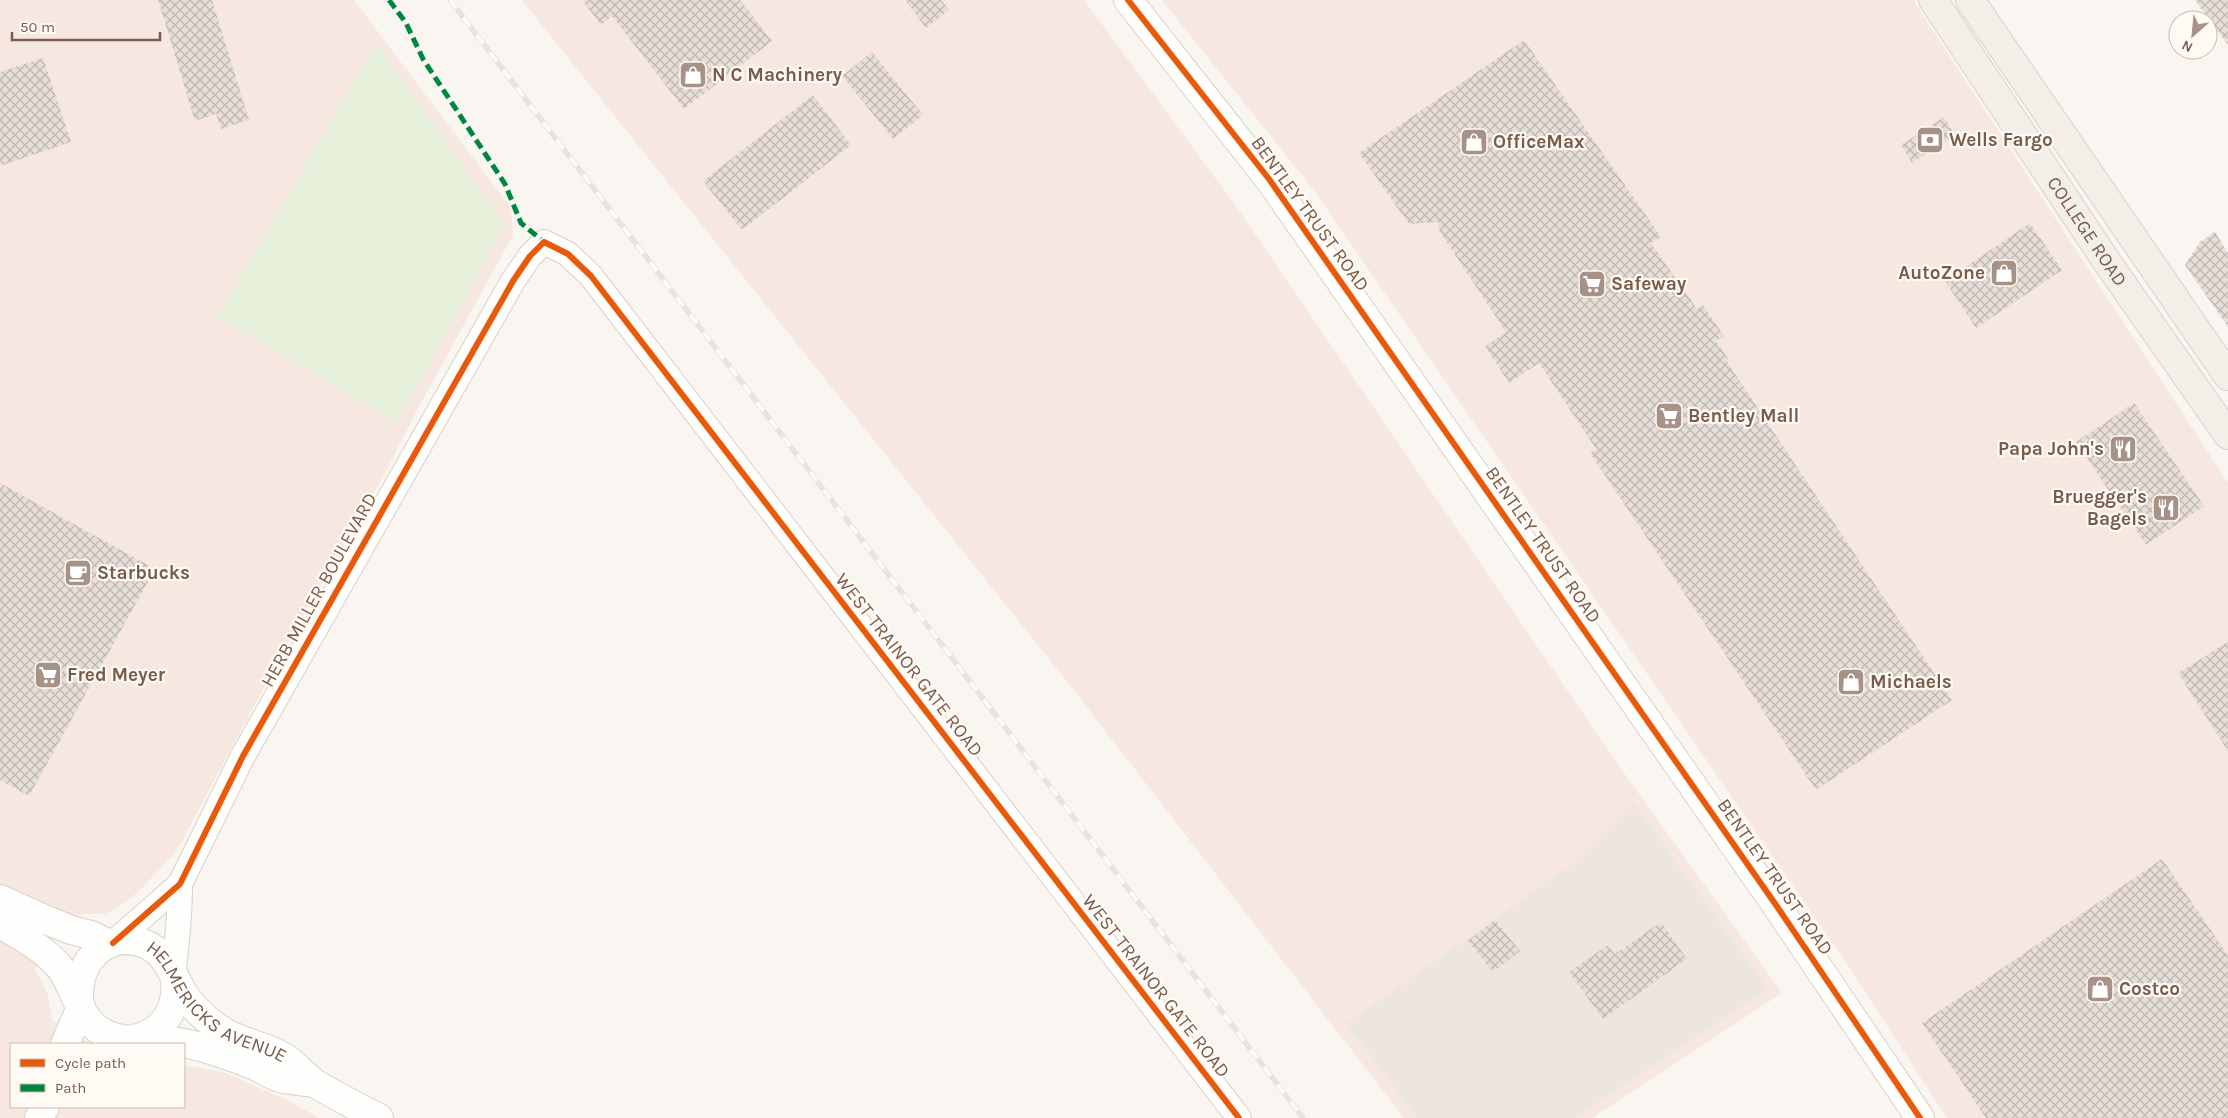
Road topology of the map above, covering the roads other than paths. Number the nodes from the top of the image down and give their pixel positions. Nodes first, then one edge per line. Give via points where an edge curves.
1 (1128, 0) edge
2 (1932, 0) edge
3 (1970, 0) edge
4 (544, 242) joint
5 (2228, 376) edge
6 (2228, 435) edge
7 (180, 884) junction
8 (0, 898) edge
9 (0, 924) edge
10 (111, 944) junction
11 (174, 976) junction
12 (81, 1006) junction
13 (127, 1041) edge
14 (65, 1043) edge
15 (184, 1043) edge
16 (185, 1043) edge
17 (314, 1083) junction
18 (379, 1118) edge
19 (1239, 1118) edge
20 (1920, 1118) edge

1 - 20 street, BENTLEY TRUST ROAD via 1269,179 1787,920
2 - 6 main road, COLLEGE ROAD
3 - 5 main road, COLLEGE ROAD
4 - 7 street, HERB MILLER BOULEVARD via 513,281 320,618 243,756
4 - 19 street, WEST TRAINOR GATE ROAD via 568,254 591,276
7 - 10 street, HERB MILLER BOULEVARD
7 - 11 street, HERB MILLER BOULEVARD
8 - 10 street, HELMERICKS AVENUE via 44,919
9 - 12 street, HELMERICKS AVENUE via 52,959 68,979
10 - 11 street, HELMERICKS AVENUE via 145,944 164,958
10 - 12 street, HERB MILLER BOULEVARD via 90,958 83,969 78,993
11 - 13 street, HERB MILLER BOULEVARD via 176,996 170,1014 155,1031
11 - 17 street, HELMERICKS AVENUE via 187,998 220,1030 284,1057
12 - 13 street, HELMERICKS AVENUE via 95,1027 106,1035
12 - 14 street, HERB MILLER BOULEVARD
13 - 15 street, HELMERICKS AVENUE
16 - 17 street, HELMERICKS AVENUE via 212,1050 282,1079
17 - 18 street, HELMERICKS AVENUE

